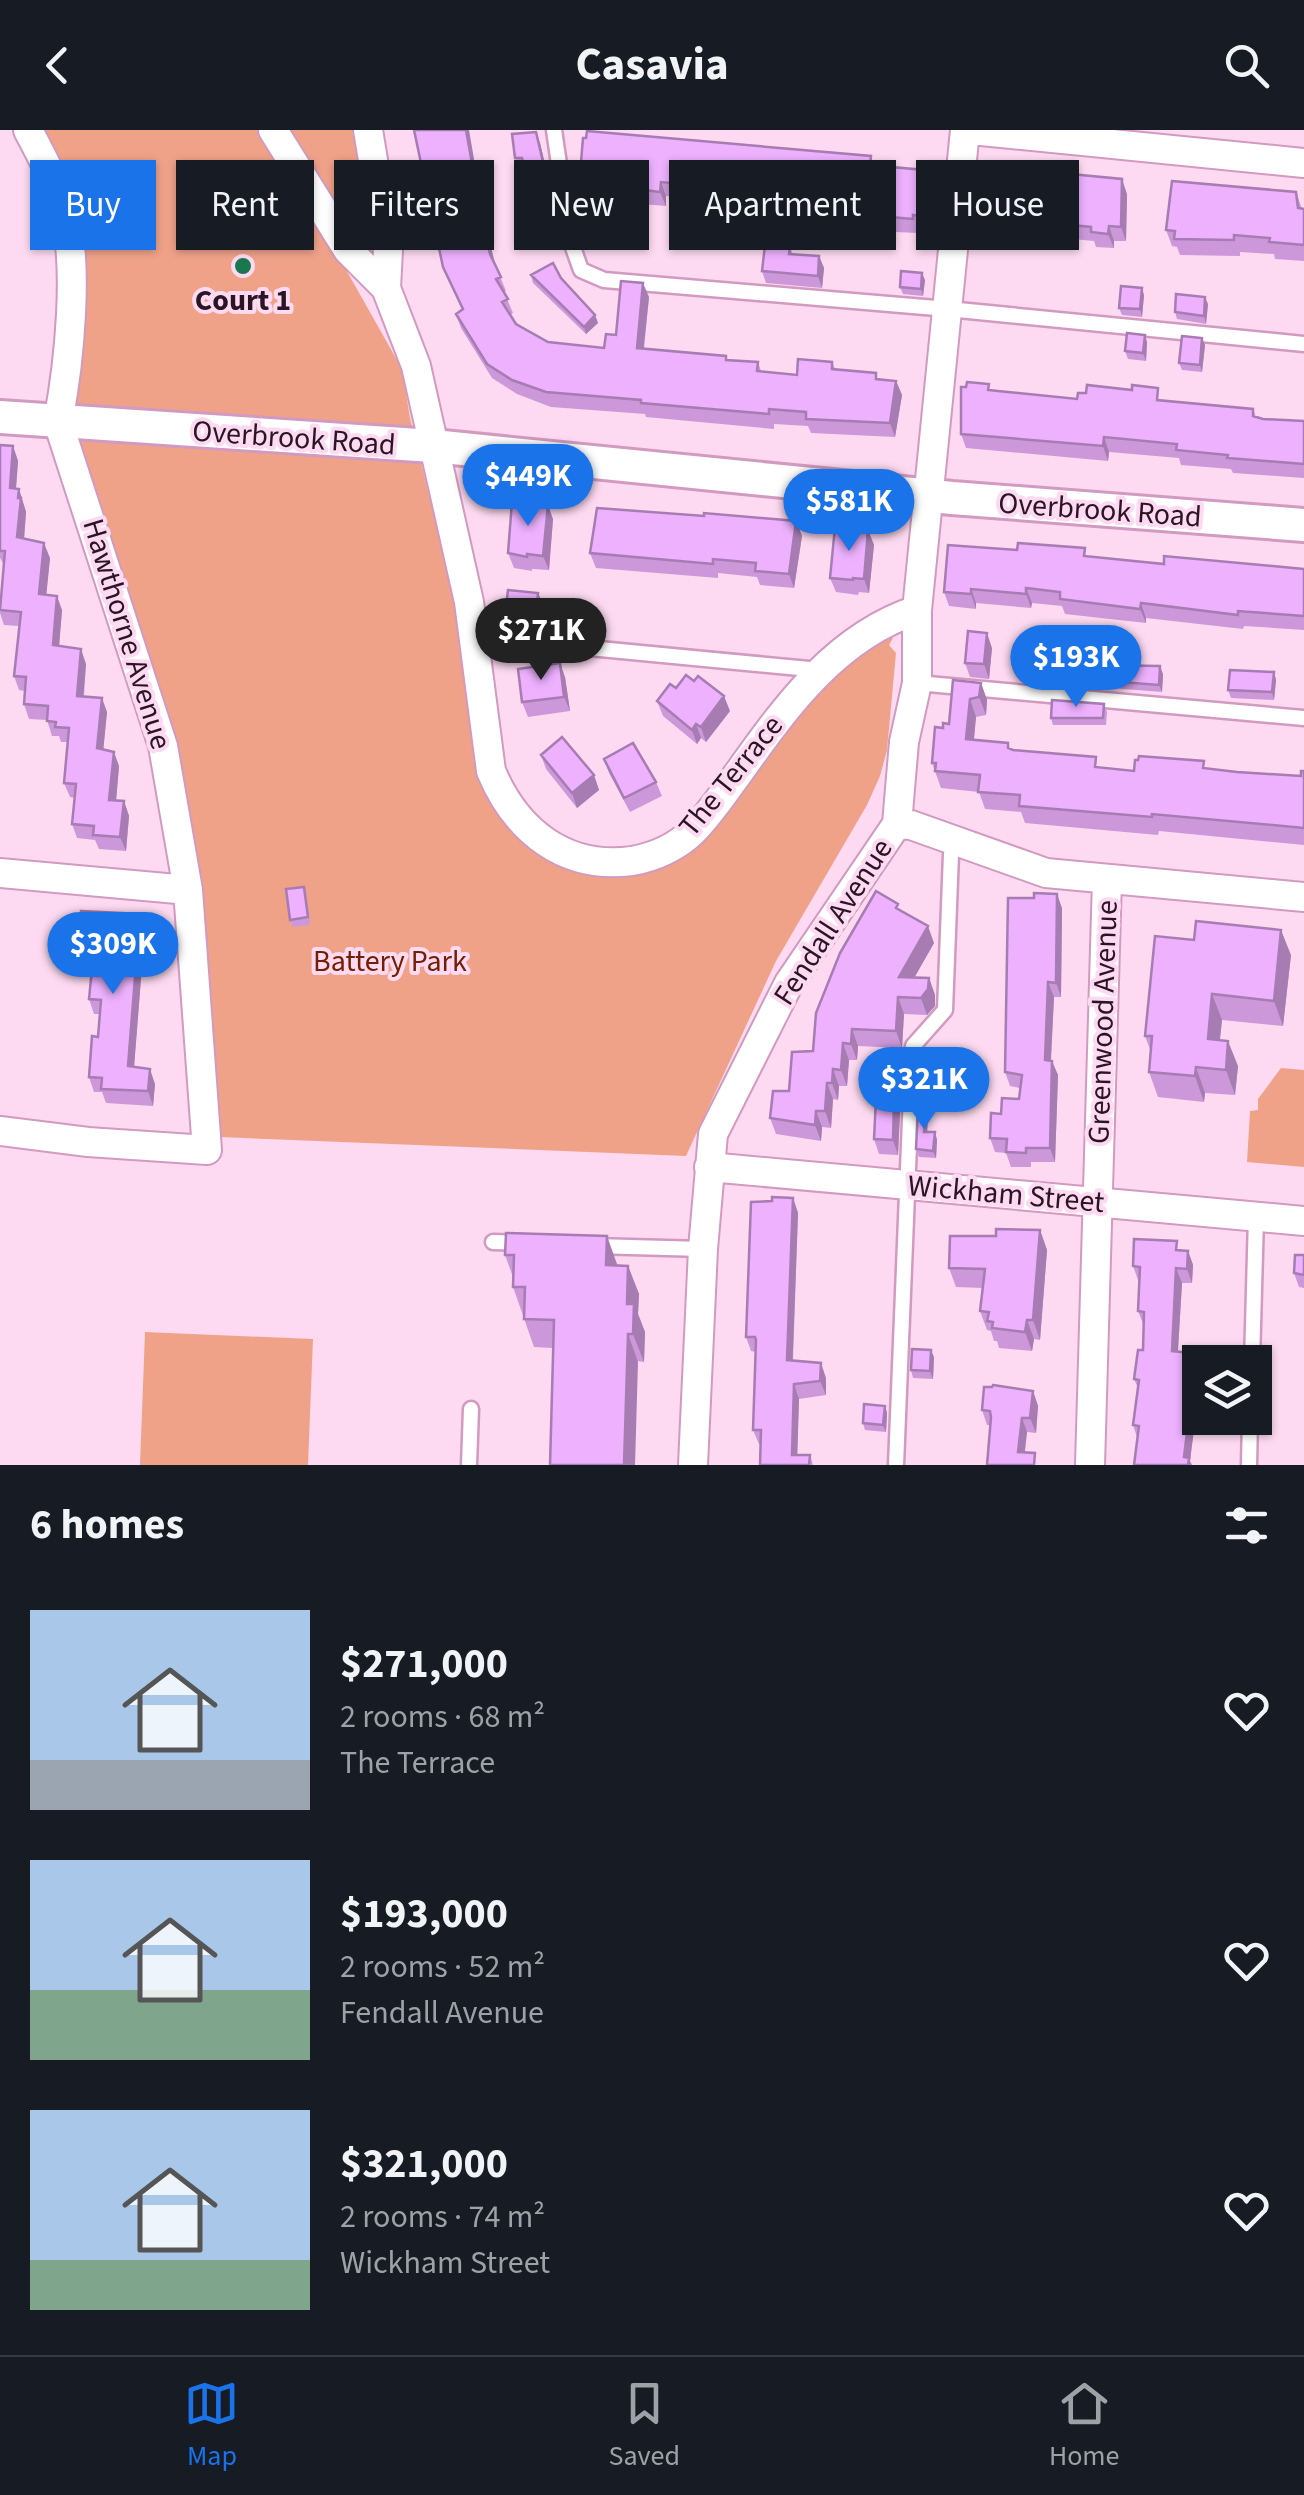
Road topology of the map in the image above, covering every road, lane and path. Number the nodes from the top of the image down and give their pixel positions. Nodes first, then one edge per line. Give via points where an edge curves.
1 (28, 130) edge
2 (273, 130) edge
3 (368, 130) edge
4 (554, 130) edge
5 (968, 130) edge
6 (1146, 139) edge
7 (1304, 164) edge
8 (386, 288) junction
9 (948, 309) junction
10 (1304, 344) edge
11 (0, 417) edge
12 (58, 422) junction
13 (434, 446) junction
14 (930, 496) junction
15 (1304, 525) edge
16 (917, 610) junction
17 (474, 637) junction
18 (820, 670) junction
19 (918, 683) junction
20 (1304, 718) edge
21 (897, 824) junction
22 (958, 842) junction
23 (0, 873) edge
24 (1107, 878) junction
25 (188, 890) junction
26 (1304, 897) edge
27 (0, 1131) edge
28 (709, 1167) junction
29 (906, 1186) junction
30 (1098, 1202) junction
31 (1256, 1217) junction
32 (1304, 1221) edge
33 (493, 1242) dead end
34 (532, 1244) edge
35 (570, 1245) edge
36 (703, 1249) junction
37 (1252, 1345) edge
38 (470, 1409) dead end
39 (1250, 1435) edge
40 (469, 1465) edge
41 (692, 1465) edge
42 (896, 1465) edge
43 (1090, 1465) edge
44 (1249, 1465) edge

1 - 12 street, Hawthorne Avenue via 54,180 71,244
2 - 8 street via 348,250
3 - 8 street, The Terrace via 388,250
4 - 9 lane via 570,239 582,270 604,280
5 - 6 street
5 - 9 street, Fendall Avenue
6 - 7 street
8 - 13 street, The Terrace via 416,366
9 - 10 lane
9 - 14 street, Fendall Avenue
11 - 12 street, Overbrook Road
12 - 13 street, Overbrook Road
12 - 25 street, Hawthorne Avenue via 163,746
13 - 14 street, Overbrook Road
13 - 17 street, The Terrace
14 - 15 street, Overbrook Road
14 - 16 street, Fendall Avenue
16 - 18 street, The Terrace via 886,620
16 - 19 street, Fendall Avenue
17 - 18 lane
17 - 18 street, The Terrace via 489,758 501,794 549,846 598,862 643,859 692,832
19 - 20 lane
19 - 21 street, Fendall Avenue via 904,742
21 - 22 street
21 - 28 street, Fendall Avenue via 789,984 713,1134
22 - 24 street via 1046,873
22 - 29 lane via 952,854 945,1010 913,1046
23 - 25 street
24 - 26 street
24 - 30 street, Greenwood Avenue
25 - 27 street, Hawthorne Avenue via 207,1150
28 - 29 street, Wickham Street
28 - 36 street, Fendall Avenue
29 - 30 street, Wickham Street
29 - 42 lane
30 - 31 street, Wickham Street
30 - 43 street, Greenwood Avenue
31 - 32 street, Wickham Street
31 - 37 lane
33 - 34 lane
35 - 36 lane
36 - 41 street, Fendall Avenue
38 - 40 lane
39 - 44 lane

